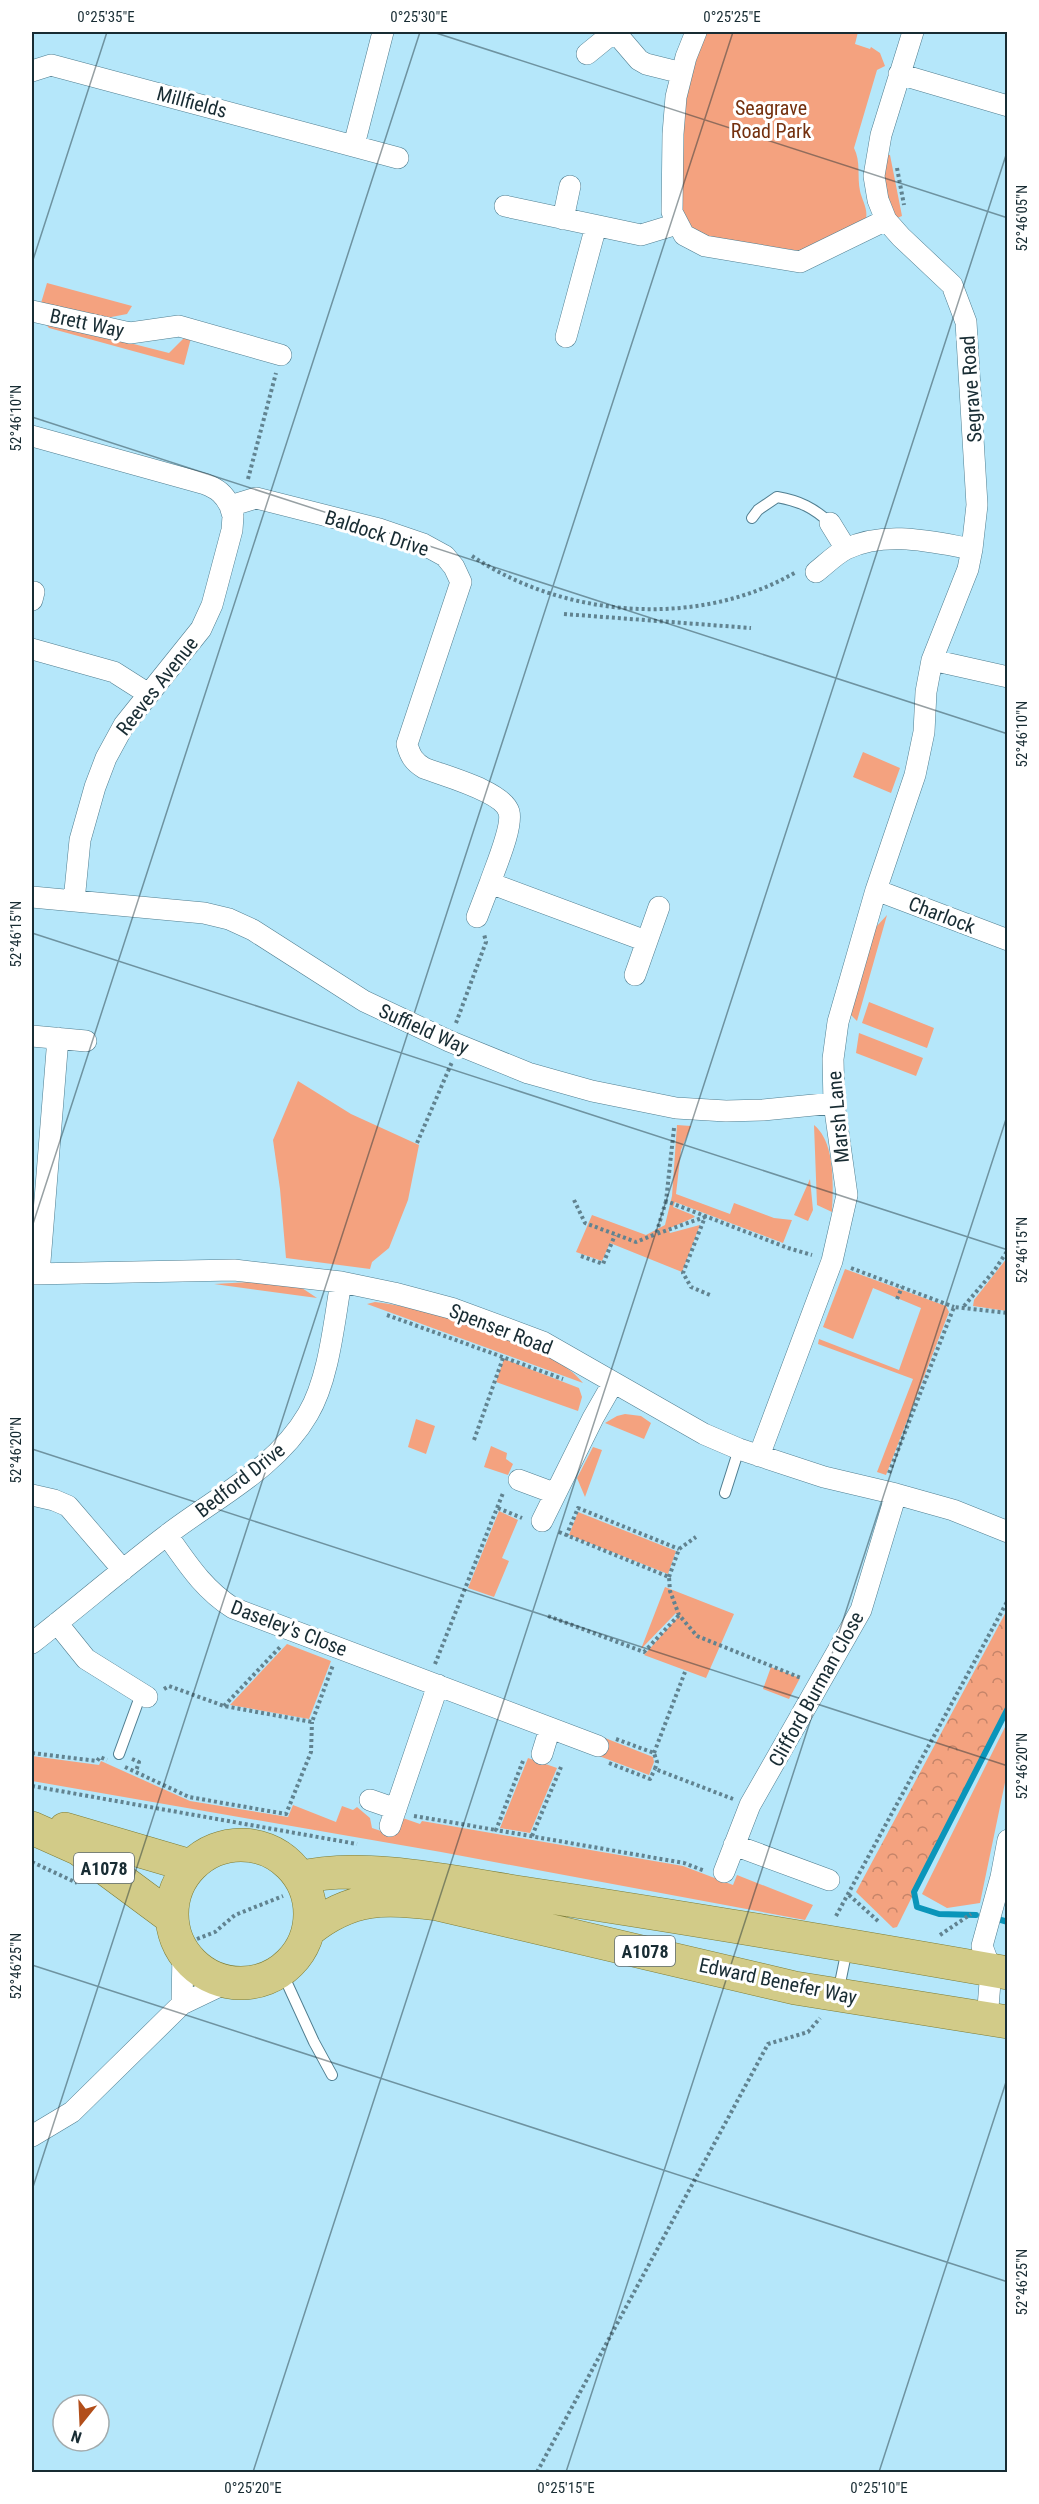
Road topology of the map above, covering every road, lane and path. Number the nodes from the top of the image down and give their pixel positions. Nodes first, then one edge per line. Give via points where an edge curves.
1 (383, 32) edge
2 (614, 32) edge
3 (696, 32) edge
4 (913, 32) edge
5 (587, 54) dead end
6 (32, 71) edge
7 (682, 73) junction
8 (899, 74) junction
9 (1008, 106) edge
10 (354, 145) junction
11 (398, 158) dead end
12 (897, 167) dead end
13 (570, 186) dead end
14 (504, 207) dead end
15 (905, 210) dead end
16 (563, 219) junction
17 (886, 220) junction
18 (677, 224) junction
19 (596, 226) junction
20 (32, 311) edge
21 (566, 337) dead end
22 (281, 355) joint
23 (32, 436) edge
24 (230, 506) junction
25 (752, 518) dead end
26 (831, 523) joint
27 (846, 549) junction
28 (972, 549) junction
29 (445, 556) junction
30 (816, 572) joint
31 (564, 614) dead end
32 (751, 628) dead end
33 (32, 649) edge
34 (932, 660) junction
35 (1008, 677) edge
36 (147, 693) junction
37 (915, 775) joint
38 (490, 883) junction
39 (876, 890) junction
40 (32, 897) edge
41 (74, 901) junction
42 (659, 907) dead end
43 (477, 916) dead end
44 (1008, 940) edge
45 (646, 941) junction
46 (486, 942) dead end
47 (635, 975) dead end
48 (32, 1035) edge
49 (58, 1038) junction
50 (86, 1041) dead end
51 (455, 1043) junction
52 (834, 1103) junction
53 (676, 1108) junction
54 (417, 1143) dead end
55 (574, 1200) dead end
56 (666, 1201) junction
57 (705, 1217) junction
58 (656, 1234) junction
59 (615, 1235) junction
60 (1008, 1250) edge
61 (581, 1256) dead end
62 (832, 1261) junction
63 (35, 1274) edge
64 (341, 1282) junction
65 (902, 1287) junction
66 (710, 1295) dead end
67 (897, 1299) dead end
68 (963, 1306) junction
69 (954, 1307) junction
70 (382, 1313) dead end
71 (1008, 1313) edge
72 (503, 1358) junction
73 (565, 1380) dead end
74 (613, 1383) junction
75 (474, 1440) dead end
76 (739, 1449) junction
77 (759, 1456) junction
78 (512, 1484) joint
79 (889, 1492) junction
80 (554, 1493) junction
81 (725, 1493) dead end
82 (32, 1495) edge
83 (498, 1508) junction
84 (542, 1521) junction
85 (1008, 1532) edge
86 (167, 1535) junction
87 (566, 1536) junction
88 (696, 1536) dead end
89 (680, 1549) junction
90 (123, 1570) junction
91 (669, 1577) junction
92 (1008, 1600) edge
93 (679, 1615) junction
94 (548, 1616) dead end
95 (57, 1623) junction
96 (296, 1631) junction
97 (32, 1643) edge
98 (340, 1648) junction
99 (685, 1672) dead end
100 (433, 1683) junction
101 (819, 1684) junction
102 (144, 1695) junction
103 (224, 1706) junction
104 (312, 1722) junction
105 (550, 1728) junction
106 (598, 1746) joint
107 (32, 1753) edge
108 (654, 1753) junction
109 (542, 1754) joint
110 (118, 1759) joint
111 (109, 1761) dead end
112 (561, 1767) dead end
113 (32, 1786) edge
114 (370, 1800) dead end
115 (750, 1805) junction
116 (393, 1817) junction
117 (32, 1819) edge
118 (32, 1828) edge
119 (496, 1830) junction
120 (532, 1836) junction
121 (1008, 1840) edge
122 (362, 1845) dead end
123 (734, 1845) junction
124 (191, 1866) junction
125 (724, 1872) joint
126 (300, 1878) junction
127 (829, 1880) dead end
128 (989, 1917) junction
129 (172, 1918) junction
130 (309, 1930) junction
131 (887, 1930) dead end
132 (933, 1941) dead end
133 (847, 1946) junction
134 (183, 1952) junction
135 (1002, 1967) edge
136 (281, 1970) junction
137 (228, 1982) junction
138 (837, 1996) junction
139 (182, 2004) junction
140 (997, 2021) edge
141 (332, 2075) dead end
142 (32, 2136) edge
143 (537, 2472) edge

1 - 10 street
2 - 5 street
2 - 7 street via 639,60
3 - 7 street
4 - 8 street, Segrave Road
6 - 10 street, Millfields via 51,65
7 - 18 street via 673,134 672,212
8 - 9 street
8 - 17 street, Segrave Road via 874,176
10 - 11 street, Millfields
12 - 15 path
13 - 16 street
14 - 16 street
16 - 19 street
17 - 18 street via 800,262 705,246 684,235
17 - 28 street, Segrave Road via 951,285 966,322 977,505
18 - 19 street via 641,236
19 - 21 street
20 - 22 street, Brett Way via 130,333 179,326
22 - 24 path via 247,481
23 - 24 street via 205,484 216,488
24 - 29 street, Baldock Drive via 256,498 379,529
24 - 36 street, Reeves Avenue via 232,530 212,605 201,629
25 - 26 lane via 777,497 796,500
26 - 27 street
27 - 28 street via 881,539 930,541
27 - 30 street
28 - 34 street, Segrave Road via 968,569
29 - 30 path via 468,553 526,585 596,605 652,610 703,606 749,594 802,568
29 - 38 street, Baldock Drive via 460,582 407,744 416,763 424,768 493,794 504,803 509,823
31 - 32 path
33 - 36 street via 114,672
34 - 35 street
34 - 37 street, Segrave Road
36 - 41 street, Reeves Avenue via 124,725 94,787 80,840
37 - 39 street, Marsh Lane
38 - 43 street, Baldock Drive
38 - 45 street
39 - 44 street, Charlock
39 - 52 street, Marsh Lane via 838,1022 833,1059
40 - 41 street, Suffield Way
41 - 51 street, Suffield Way via 204,913 229,919 254,930 364,1001
42 - 45 street
45 - 47 street
46 - 51 path
48 - 49 street
49 - 50 street
49 - 63 street
51 - 53 street, Suffield Way via 548,1079
51 - 54 path
52 - 53 street, Suffield Way via 726,1112
52 - 62 street, Marsh Lane via 847,1196
53 - 56 path
55 - 59 path via 585,1223
56 - 57 path
56 - 58 path
57 - 58 path
57 - 62 path
57 - 66 path via 683,1273 691,1287
58 - 59 path via 636,1242
59 - 61 path via 603,1264
60 - 68 path
62 - 65 path
62 - 77 street, Marsh Lane
63 - 64 street, Spenser Road via 234,1270
64 - 74 street, Spenser Road via 424,1301 500,1325 547,1344
64 - 86 street, Bedford Drive via 319,1387 310,1412 294,1436 271,1459
65 - 67 path
65 - 69 path
68 - 69 path
68 - 71 path
69 - 79 path
70 - 72 path
72 - 73 path
72 - 75 path
74 - 76 street, Spenser Road
74 - 80 street
76 - 77 street, Spenser Road
76 - 81 lane
77 - 79 street, Spenser Road
78 - 80 street
78 - 83 path
79 - 85 street, Spenser Road via 953,1510
79 - 101 street, Clifford Burman Close via 861,1610
80 - 84 street
82 - 90 street via 68,1506
83 - 84 path via 528,1520
83 - 100 path
84 - 87 path
86 - 90 street, Bedford Drive
86 - 96 street, Daseley's Close via 215,1597 232,1608
87 - 89 path via 578,1508
87 - 91 path
88 - 89 path
89 - 91 path
90 - 95 street, Bedford Drive
91 - 93 path
92 - 131 path via 850,1895
93 - 94 path via 644,1652
93 - 101 path via 697,1636
95 - 97 street, Bedford Drive
95 - 102 street via 86,1659
96 - 98 street, Daseley's Close
96 - 103 path
98 - 100 street, Daseley's Close
98 - 104 path
99 - 108 path
100 - 105 street, Daseley's Close
100 - 116 street
101 - 115 street, Clifford Burman Close
102 - 103 path via 169,1686
102 - 110 lane
103 - 104 path
104 - 110 path via 311,1752 286,1814 189,1797
105 - 106 street, Daseley's Close
105 - 109 street
106 - 108 path via 604,1734
107 - 111 path via 97,1761 100,1757
108 - 115 path via 656,1769
109 - 119 path via 526,1754
112 - 120 path
113 - 122 path
114 - 116 street
115 - 123 street, Clifford Burman Close
116 - 119 path
117 - 124 main road, A1078
118 - 129 main road, A1078 via 79,1849
119 - 120 path
120 - 125 path
121 - 128 street
123 - 125 street, Clifford Burman Close
123 - 127 street
124 - 126 main road, Edward Benefer Way / A1078 via 207,1853 227,1846 248,1845 287,1862
124 - 129 main road, Edward Benefer Way / A1078 via 179,1883
126 - 130 main road, Edward Benefer Way / A1078 via 310,1906
126 - 133 main road, A1078 via 371,1873 428,1879
128 - 132 path via 969,1914
128 - 135 street via 982,1946
129 - 134 main road, Edward Benefer Way / A1078
130 - 136 main road, Edward Benefer Way / A1078 via 296,1957
130 - 138 main road, Edward Benefer Way / A1078 via 342,1908 371,1900 403,1899
133 - 135 main road, A1078
133 - 138 lane
134 - 137 main road, Edward Benefer Way / A1078 via 210,1976
134 - 139 street
135 - 140 street
136 - 137 main road, Edward Benefer Way / A1078 via 265,1979
136 - 141 lane
137 - 139 street
138 - 140 main road, Edward Benefer Way / A1078
138 - 143 path via 808,2032 768,2044
139 - 142 street via 72,2112

